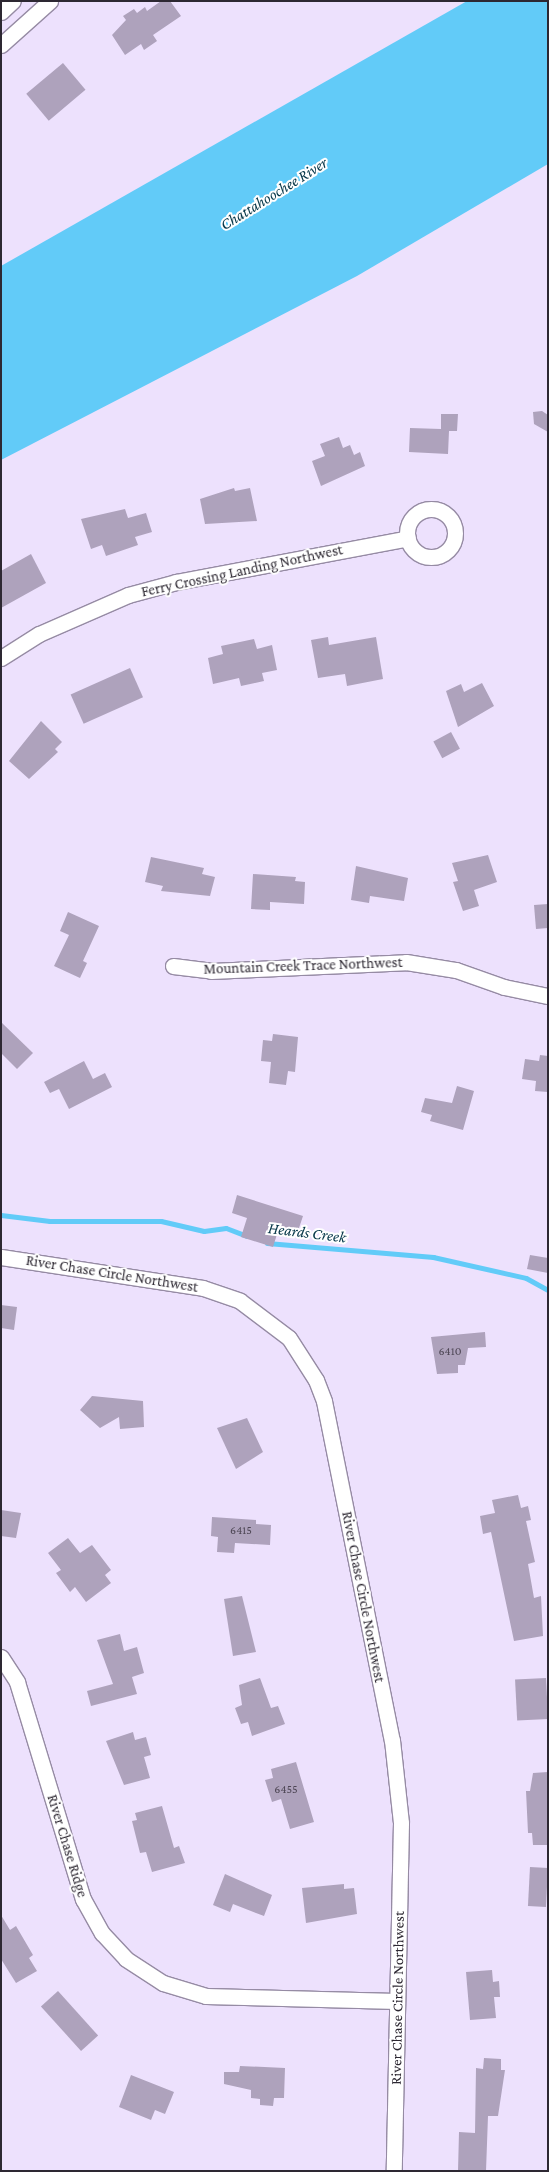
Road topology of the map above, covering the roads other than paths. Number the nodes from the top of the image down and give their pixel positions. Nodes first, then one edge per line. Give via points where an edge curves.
1 (13, 1) edge
2 (50, 1) edge
3 (1, 12) edge
4 (1, 44) edge
5 (408, 538) dead end
6 (1, 658) edge
7 (173, 966) dead end
8 (548, 996) edge
9 (1, 1257) edge
10 (1, 1657) edge
11 (398, 2001) junction
12 (394, 2171) edge

1 - 3 street
2 - 4 street
5 - 6 street, Ferry Crossing Landing Northwest via 176,582 128,595 56,625
7 - 8 street, Mountain Creek Trace Northwest via 211,971 406,962 456,970 504,987
9 - 11 street, River Chase Circle Northwest via 203,1288 240,1301 289,1338 316,1380 324,1401 392,1740 401,1823
10 - 11 street, River Chase Ridge via 17,1682 83,1899 102,1933 126,1959 163,1984 206,1996
11 - 12 street, River Chase Circle Northwest

